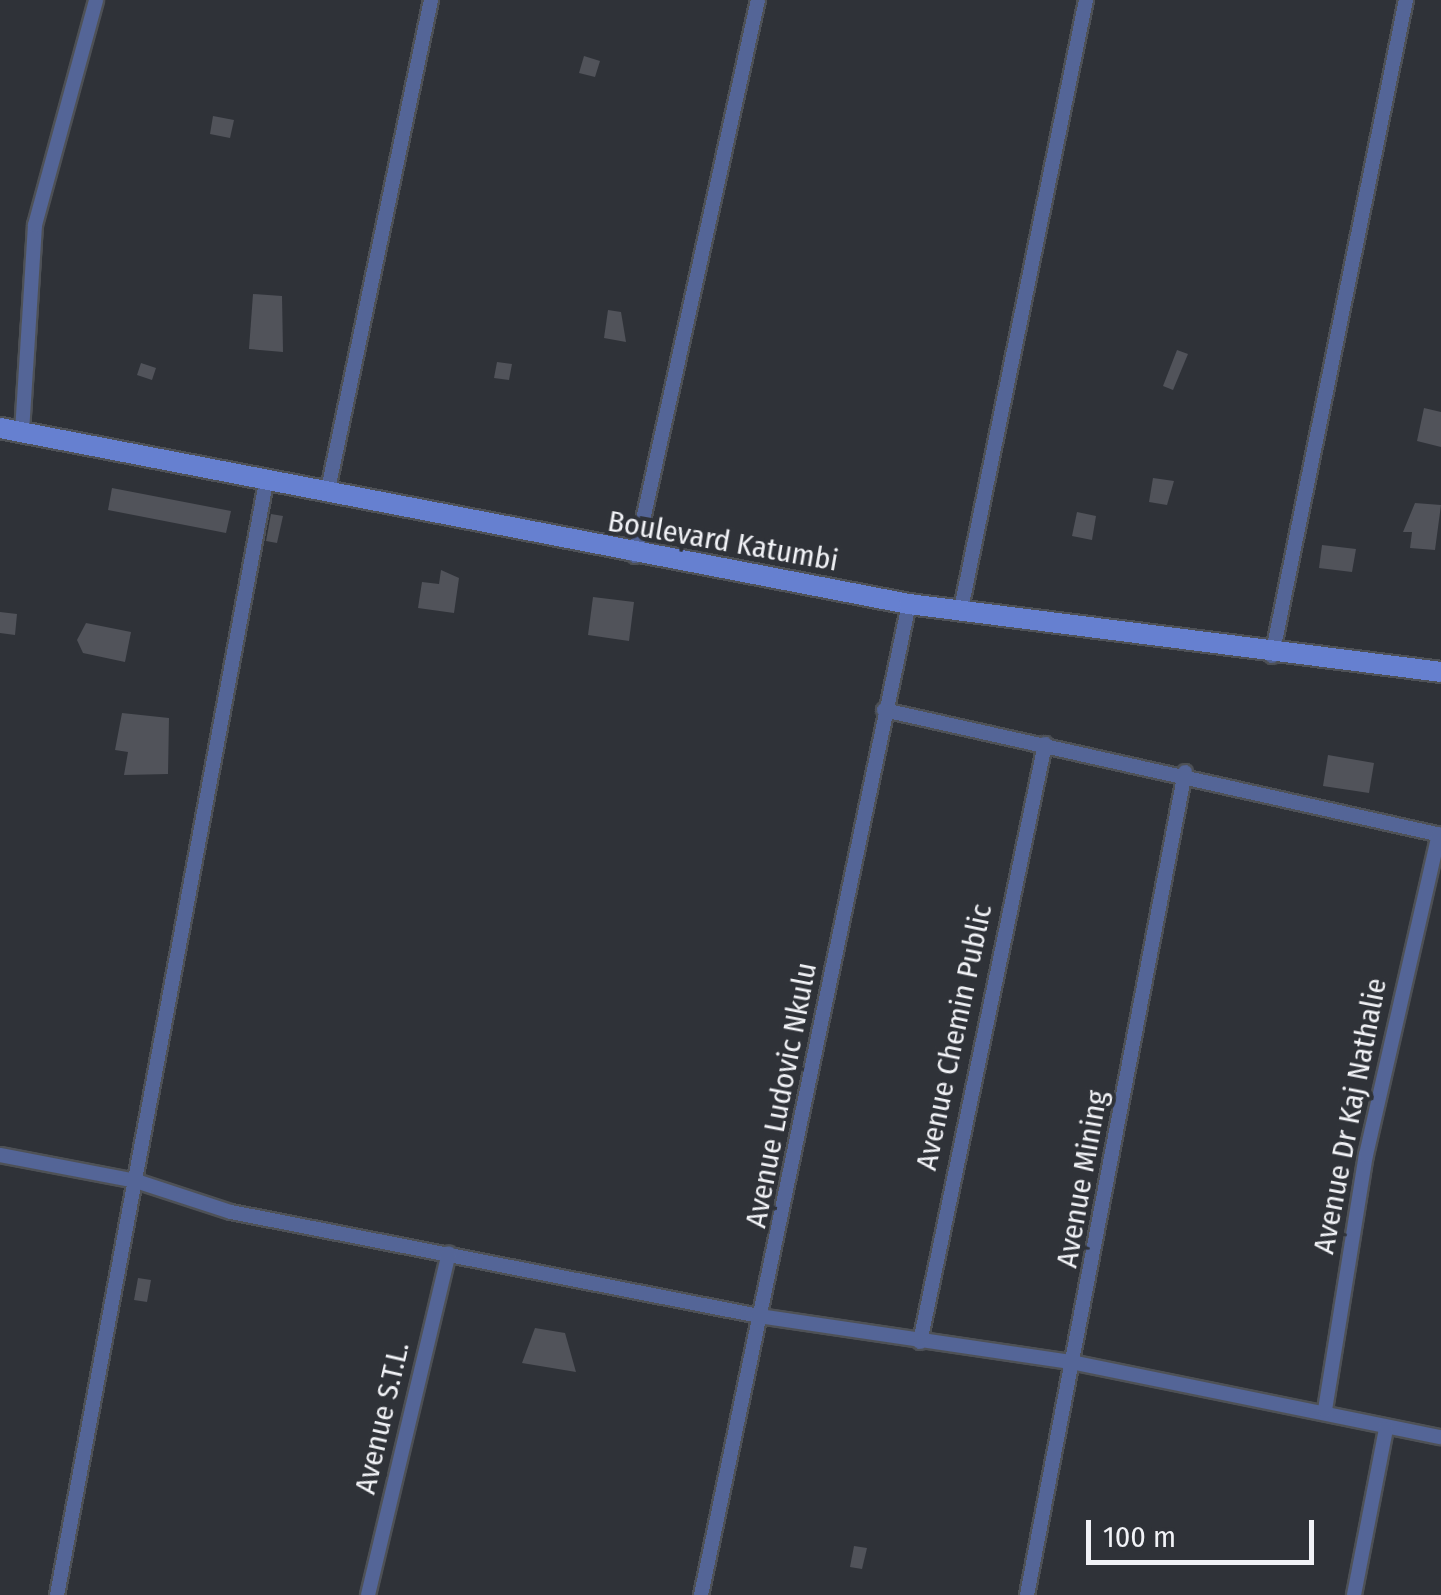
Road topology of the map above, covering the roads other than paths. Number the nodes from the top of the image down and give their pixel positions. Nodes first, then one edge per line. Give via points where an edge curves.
1 (96, 0) edge
2 (432, 0) edge
3 (758, 0) edge
4 (1086, 0) edge
5 (1406, 0) edge
6 (0, 428) edge
7 (22, 432) junction
8 (266, 482) junction
9 (327, 494) junction
10 (635, 557) junction
11 (909, 604) junction
12 (961, 609) junction
13 (1272, 656) junction
14 (1441, 672) edge
15 (884, 710) junction
16 (1045, 744) junction
17 (1185, 772) junction
18 (1440, 834) edge
19 (0, 1155) edge
20 (136, 1181) junction
21 (448, 1253) junction
22 (759, 1316) junction
23 (920, 1342) junction
24 (1076, 1363) junction
25 (1325, 1410) junction
26 (1386, 1429) junction
27 (1441, 1437) edge
28 (57, 1595) edge
29 (368, 1595) edge
30 (701, 1595) edge
31 (1026, 1595) edge
32 (1354, 1595) edge

1 - 7 street via 35,225
2 - 9 street
3 - 10 street
4 - 12 street
5 - 13 street
6 - 7 street, Boulevard Katumbi
7 - 8 street, Boulevard Katumbi
8 - 9 street, Boulevard Katumbi
8 - 20 street
9 - 10 street, Boulevard Katumbi
10 - 11 street, Boulevard Katumbi
11 - 12 street, Boulevard Katumbi
11 - 15 street, Avenue Ludovic Nkulu
12 - 13 street, Boulevard Katumbi
13 - 14 street, Boulevard Katumbi
15 - 16 street
15 - 22 street, Avenue Ludovic Nkulu
16 - 17 street
16 - 23 street, Avenue Chemin Public
17 - 18 street
17 - 24 street, Avenue Mining
18 - 25 street, Avenue Dr Kaj Nathalie via 1366,1156
19 - 20 street
20 - 21 street via 231,1212
20 - 28 street
21 - 22 street
21 - 29 street, Avenue S.T.L.
22 - 23 street
22 - 30 street, Avenue Ludovic Nkulu
23 - 24 street
24 - 25 street
24 - 31 street, Avenue Mining
25 - 26 street
26 - 27 street
26 - 32 street

